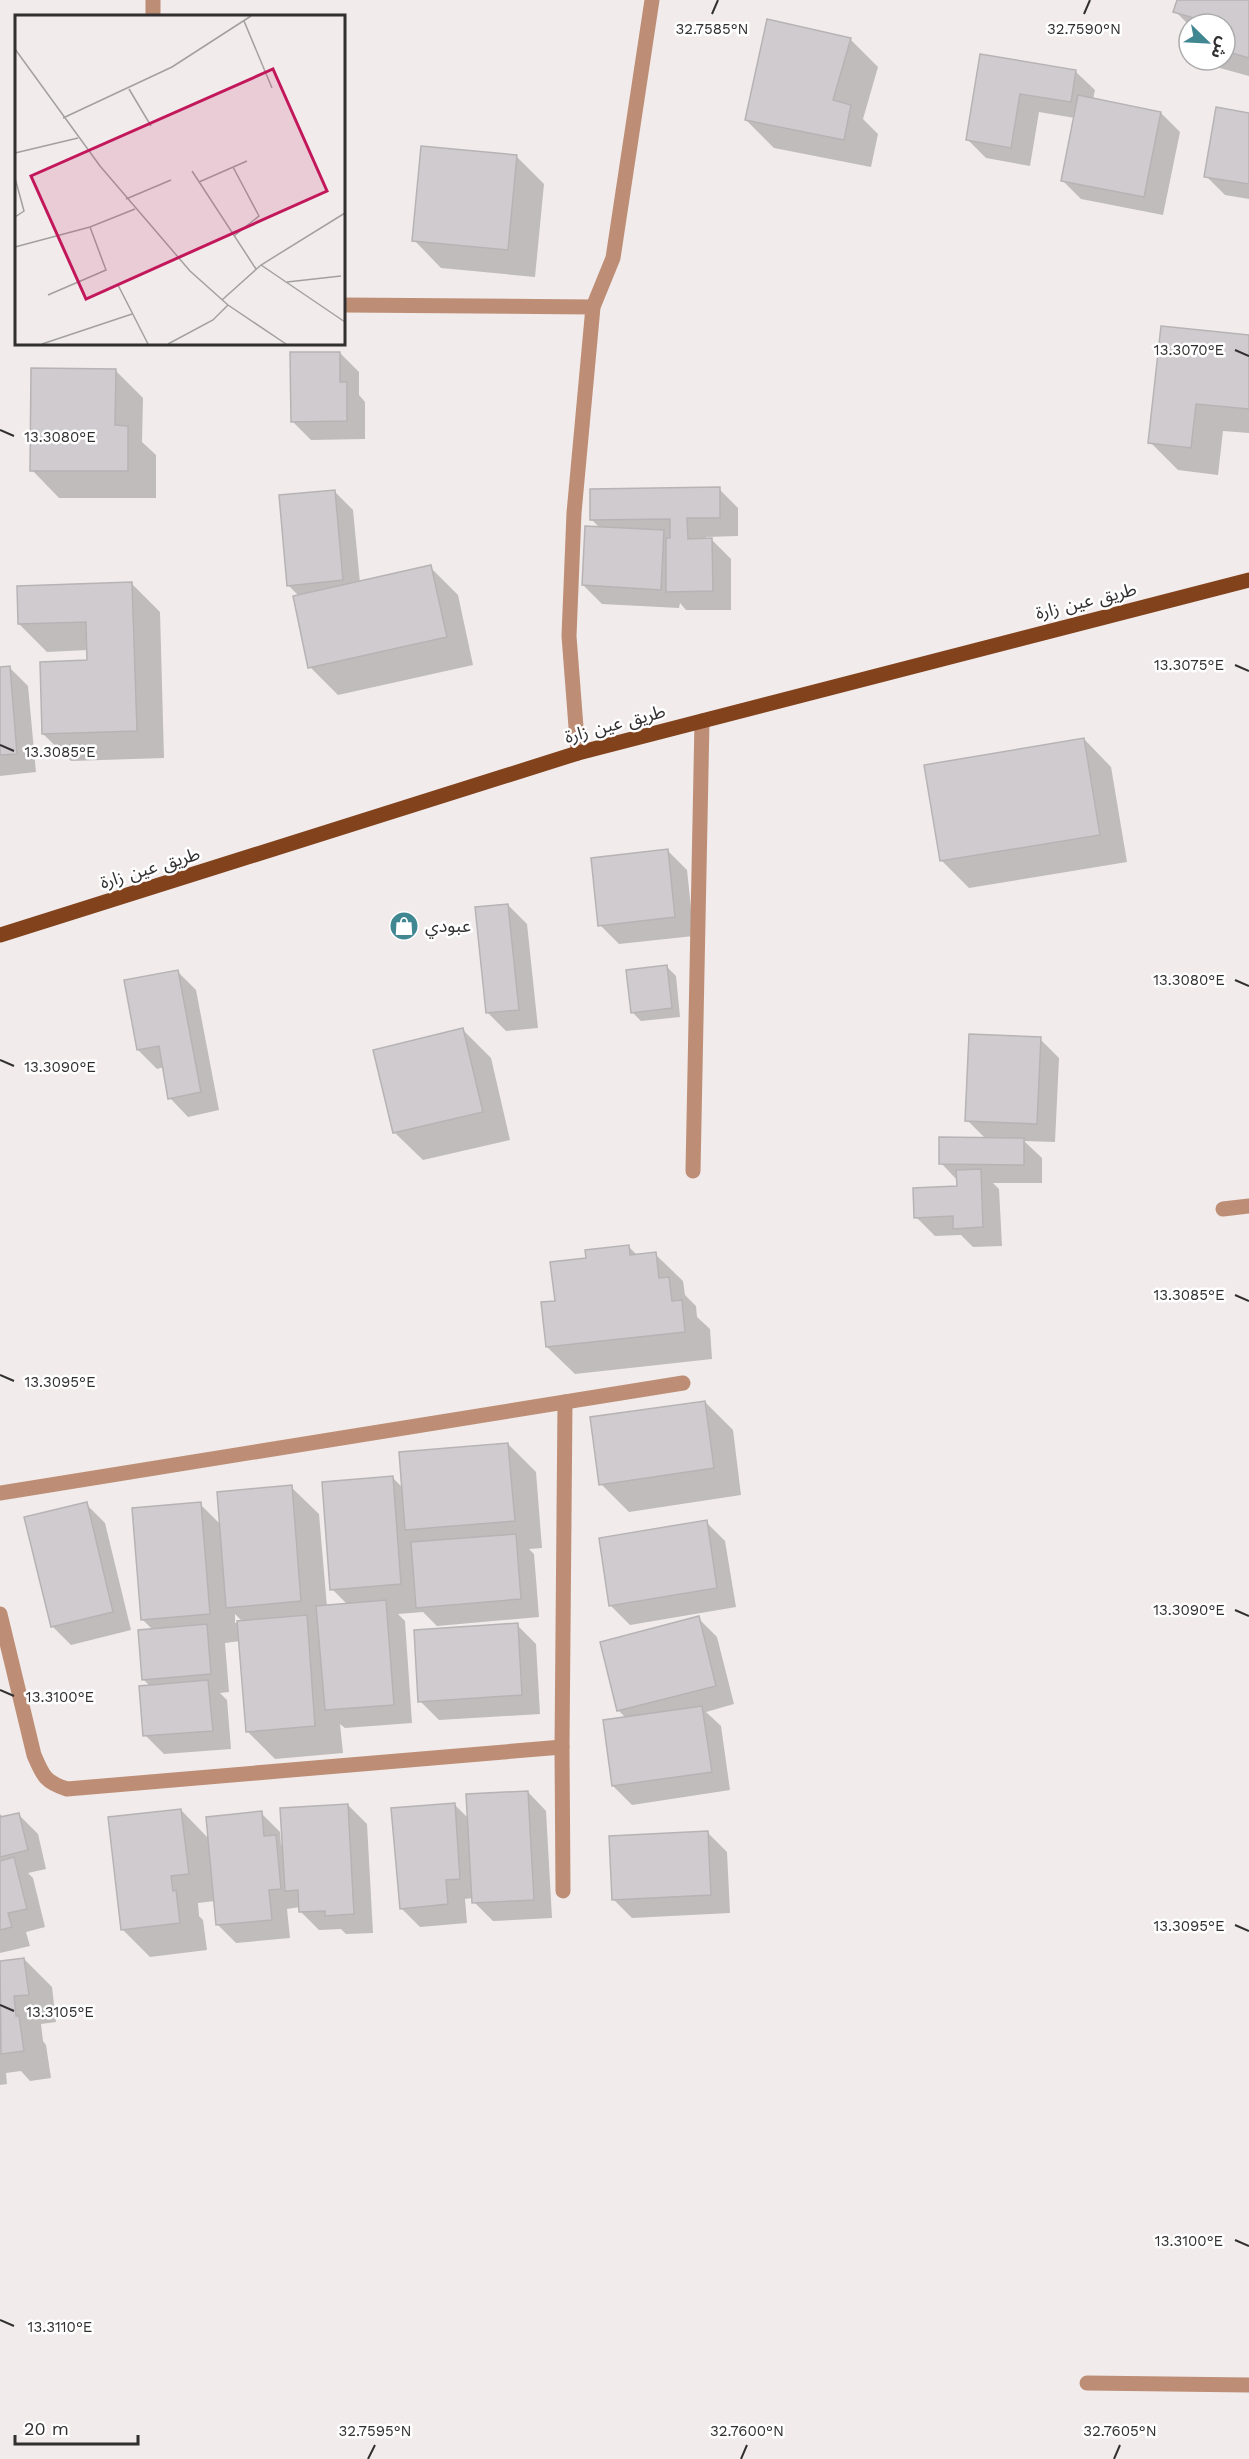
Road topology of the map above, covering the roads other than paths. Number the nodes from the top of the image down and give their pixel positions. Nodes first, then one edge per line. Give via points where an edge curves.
1 (652, 0) edge
2 (345, 305) edge
3 (593, 307) junction
4 (1249, 580) edge
5 (702, 721) junction
6 (578, 753) junction
7 (0, 935) edge
8 (693, 1171) dead end
9 (1249, 1206) edge
10 (1223, 1209) dead end
11 (683, 1383) dead end
12 (565, 1402) junction
13 (0, 1494) edge
14 (0, 1614) edge
15 (562, 1747) junction
16 (563, 1891) dead end
17 (1087, 2383) dead end
18 (1249, 2385) edge

1 - 3 street via 613,258
2 - 3 street
3 - 6 street via 574,513 569,636
4 - 5 main road, طريق عين زارة
5 - 6 main road, طريق عين زارة
5 - 8 street
6 - 7 main road, طريق عين زارة
9 - 10 street
11 - 12 street
12 - 13 street
12 - 15 street
14 - 15 street via 34,1755 43,1776 67,1789
15 - 16 street
17 - 18 street

